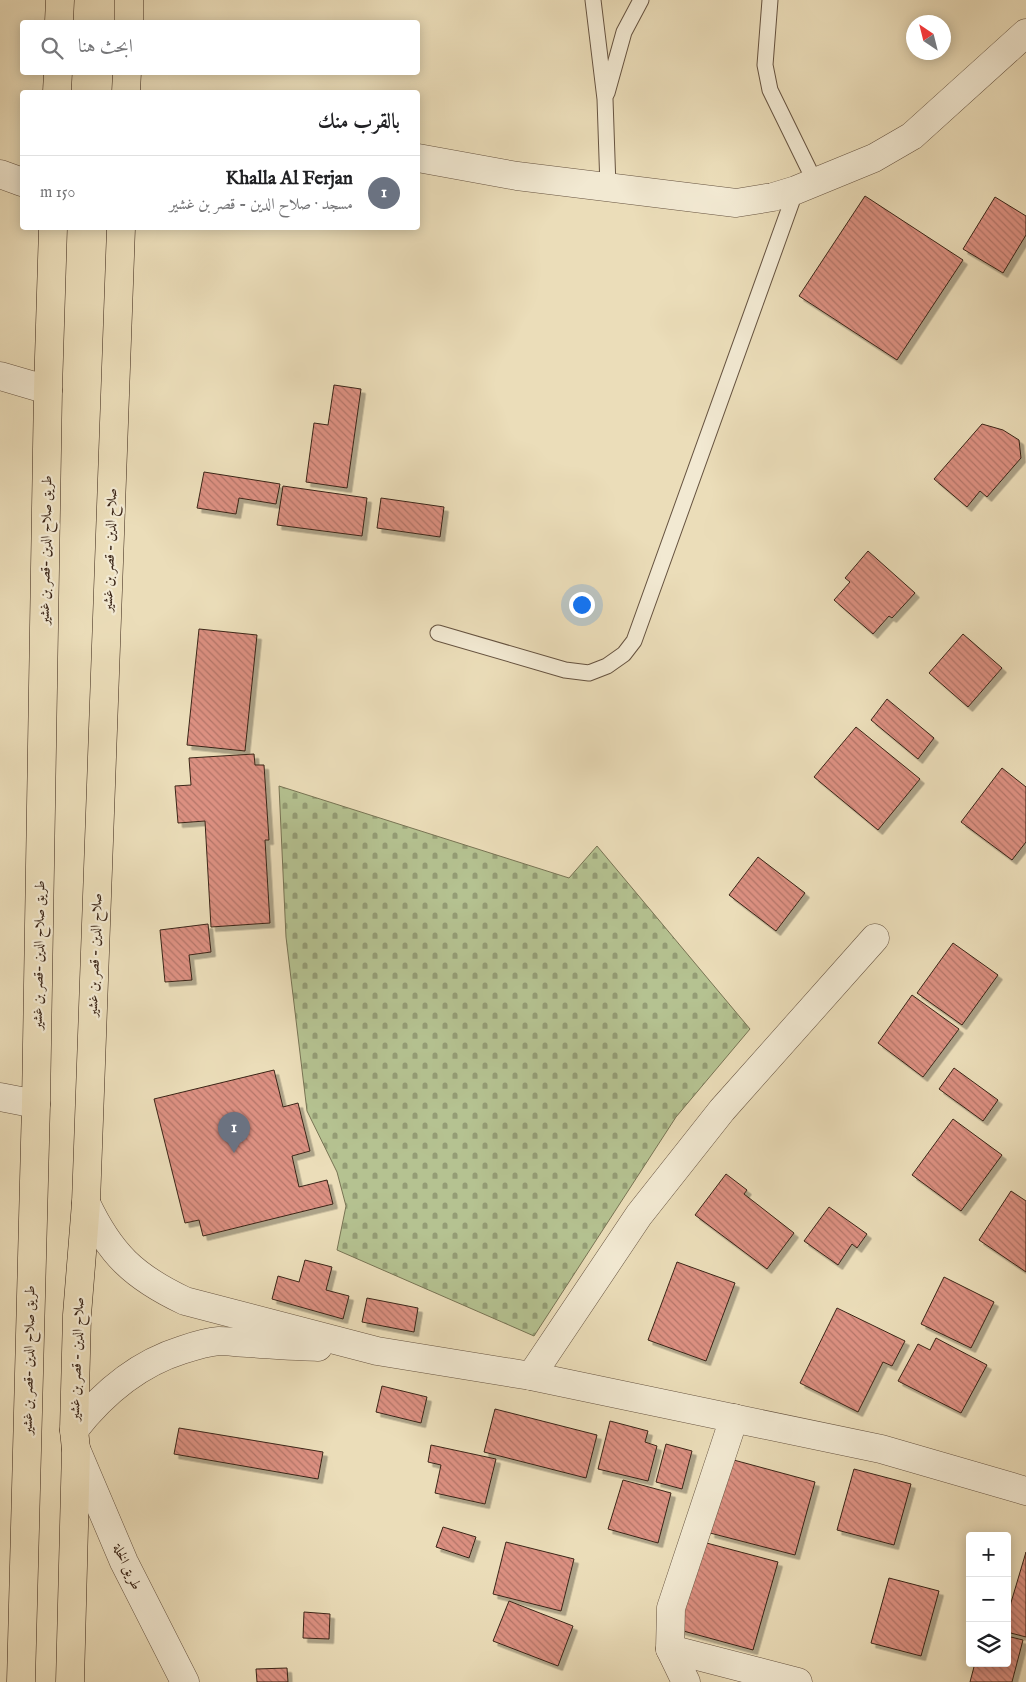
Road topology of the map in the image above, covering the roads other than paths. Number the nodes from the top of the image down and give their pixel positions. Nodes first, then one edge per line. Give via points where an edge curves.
1 (60, 0) edge
2 (129, 0) edge
3 (593, 0) edge
4 (642, 0) edge
5 (770, 0) edge
6 (59, 20) edge
7 (129, 20) edge
8 (1026, 33) edge
9 (58, 75) edge
10 (127, 75) edge
11 (57, 90) edge
12 (126, 90) edge
13 (605, 99) junction
14 (420, 158) edge
15 (0, 174) edge
16 (20, 181) edge
17 (805, 186) junction
18 (608, 187) junction
19 (53, 230) edge
20 (121, 230) edge
21 (0, 376) edge
22 (48, 390) junction
23 (438, 633) dead end
24 (875, 938) dead end
25 (0, 1097) edge
26 (36, 1104) junction
27 (86, 1203) junction
28 (377, 1351) junction
29 (531, 1376) junction
30 (734, 1418) junction
31 (75, 1440) junction
32 (1026, 1490) edge
33 (670, 1648) junction
34 (21, 1682) edge
35 (70, 1682) edge
36 (185, 1682) edge
37 (686, 1682) edge
38 (798, 1682) edge

1 - 6 highway
2 - 7 highway
3 - 13 lane
4 - 13 lane via 624,32
5 - 17 lane via 765,65 770,90
8 - 17 street via 912,136 874,158
9 - 11 highway
10 - 12 highway
13 - 18 lane
14 - 18 street via 517,176
15 - 16 street
17 - 18 street via 773,197 736,203
17 - 23 lane via 634,641 624,654 589,673 565,670
19 - 22 highway, طريق صلاح الدين -قصر بن غشير
20 - 27 highway, صلاح الدين - قصر بن غشير
21 - 22 street
22 - 26 highway, طريق صلاح الدين -قصر بن غشير
24 - 29 street via 722,1110 639,1215
25 - 26 street
26 - 34 highway, طريق صلاح الدين -قصر بن غشير
27 - 28 street via 98,1229 115,1252 159,1289 185,1301
27 - 31 highway, صلاح الدين - قصر بن غشير via 77,1315
28 - 29 street
28 - 31 street via 219,1342 195,1346 148,1364 126,1377 89,1410
29 - 30 street
30 - 32 street via 881,1449
30 - 33 street via 670,1608
31 - 35 highway, صلاح الدين - قصر بن غشير
31 - 36 street, طريق الخلة via 124,1562
33 - 37 street
33 - 38 street

